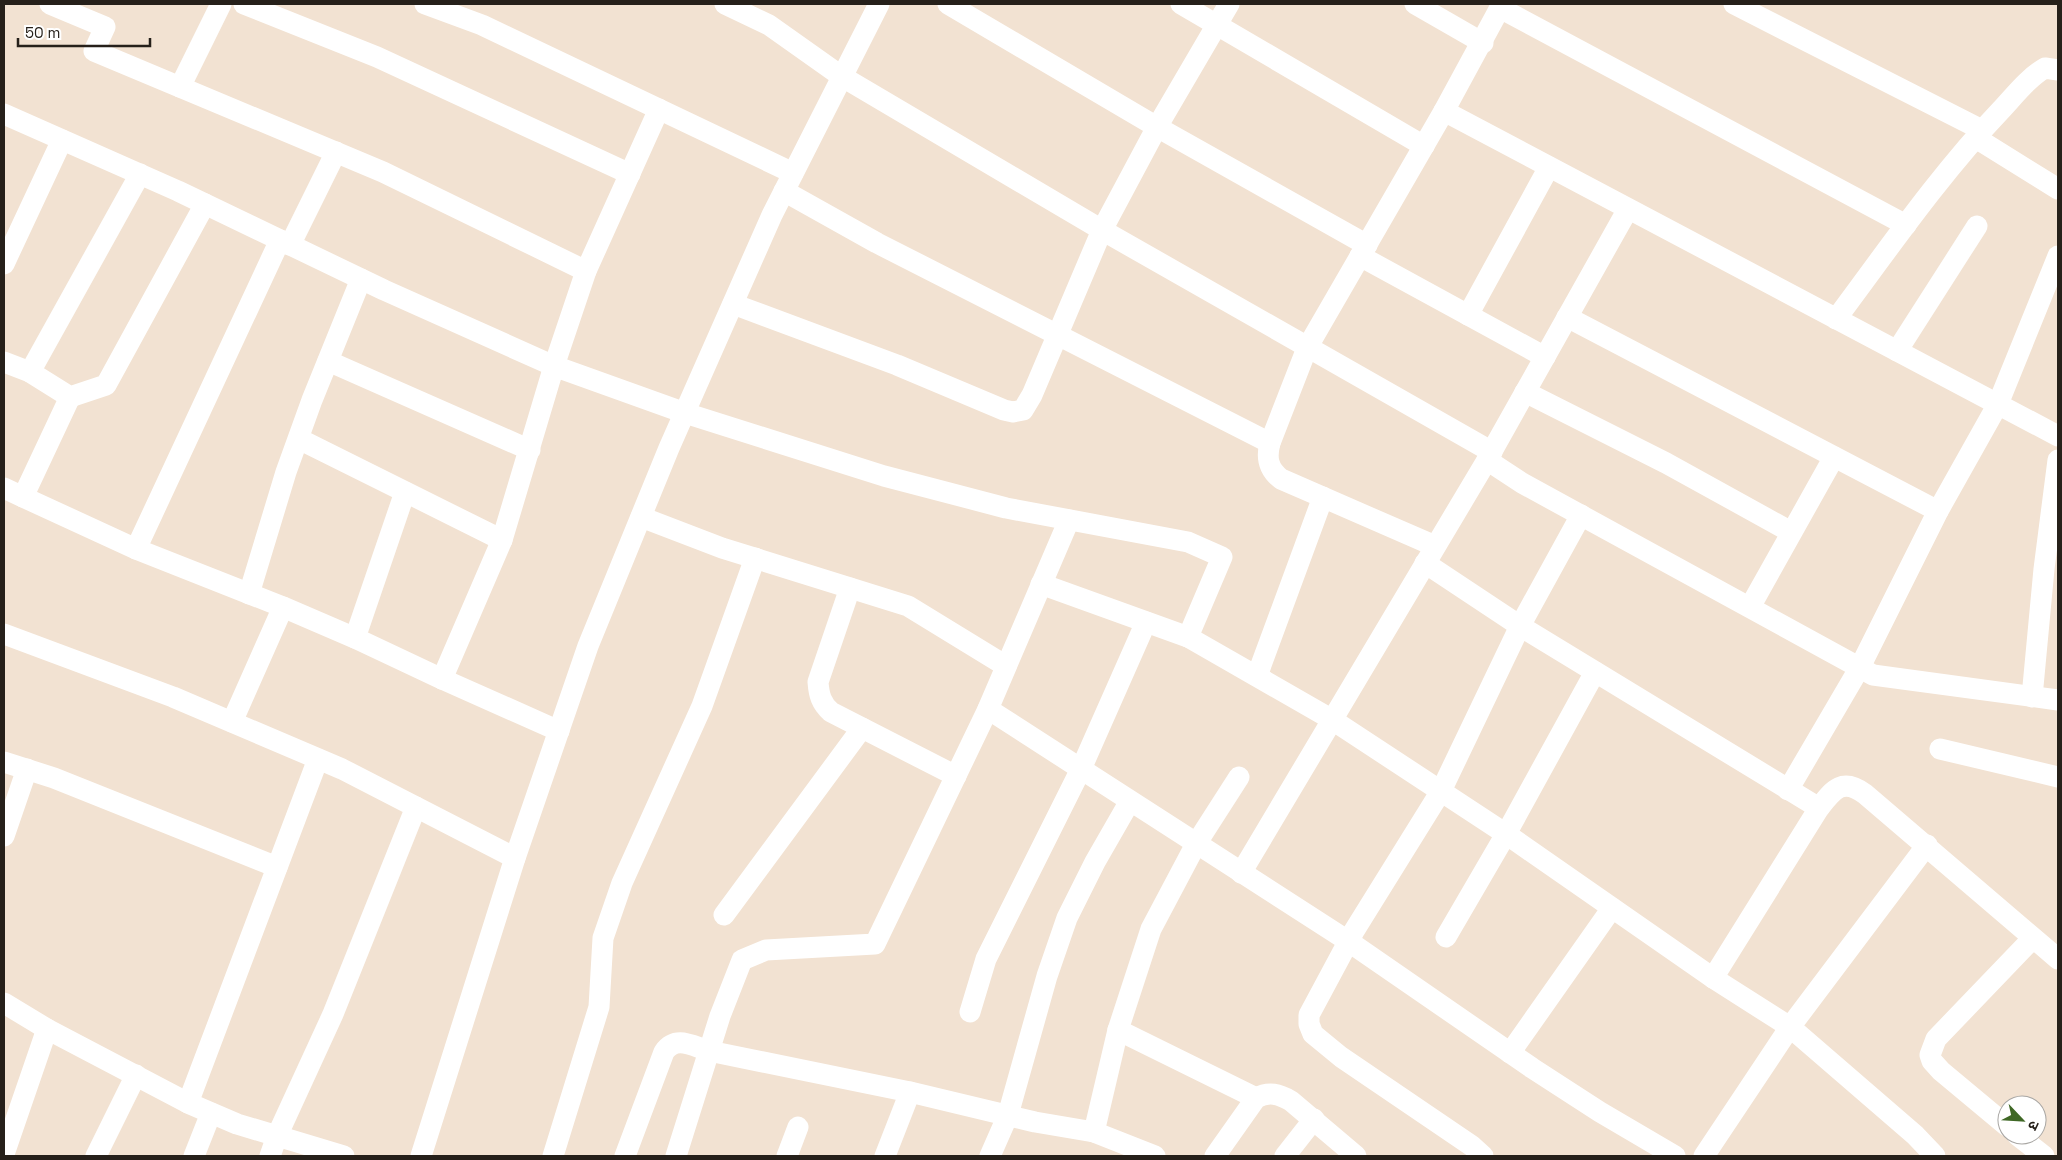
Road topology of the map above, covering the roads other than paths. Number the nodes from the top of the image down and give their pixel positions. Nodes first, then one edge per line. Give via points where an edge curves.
1 (50, 4) edge
2 (221, 4) edge
3 (244, 4) edge
4 (425, 4) edge
5 (725, 4) edge
6 (878, 4) edge
7 (948, 4) edge
8 (1180, 4) edge
9 (1229, 4) edge
10 (1415, 4) edge
11 (1734, 4) edge
12 (1501, 6) edge
13 (1216, 25) junction
14 (1483, 43) junction
15 (2058, 70) edge
16 (841, 76) junction
17 (180, 87) junction
18 (659, 110) junction
19 (1444, 111) junction
20 (4, 114) edge
21 (1157, 127) junction
22 (1979, 134) junction
23 (62, 140) junction
24 (1424, 146) junction
25 (336, 152) junction
26 (1550, 167) junction
27 (140, 174) junction
28 (630, 174) junction
29 (788, 182) junction
30 (2058, 189) edge
31 (205, 204) junction
32 (1628, 209) junction
33 (1906, 224) junction
34 (1977, 226) dead end
35 (1102, 230) junction
36 (285, 242) junction
37 (1364, 250) junction
38 (2058, 256) edge
39 (4, 264) edge
40 (586, 271) junction
41 (361, 279) junction
42 (732, 304) junction
43 (1468, 315) junction
44 (1567, 317) junction
45 (1836, 319) junction
46 (1058, 334) junction
47 (1307, 348) junction
48 (1897, 351) junction
49 (1545, 357) junction
50 (328, 360) junction
51 (4, 362) edge
52 (554, 366) junction
53 (30, 372) junction
54 (1525, 392) junction
55 (70, 397) junction
56 (1998, 404) junction
57 (685, 413) junction
58 (2058, 436) edge
59 (299, 439) junction
60 (1270, 443) junction
61 (530, 450) junction
62 (1489, 456) junction
63 (1834, 456) junction
64 (2058, 460) edge
65 (4, 488) edge
66 (405, 492) junction
67 (23, 497) junction
68 (1323, 497) junction
69 (1938, 511) junction
70 (1581, 515) junction
71 (641, 517) junction
72 (1068, 520) junction
73 (1791, 532) junction
74 (502, 540) junction
75 (136, 549) junction
76 (1430, 554) junction
77 (755, 558) junction
78 (1041, 584) junction
79 (850, 588) junction
80 (249, 594) junction
81 (283, 607) junction
82 (1750, 607) junction
83 (1146, 622) junction
84 (1520, 626) junction
85 (4, 634) edge
86 (1188, 636) junction
87 (355, 638) junction
88 (1006, 666) junction
89 (1860, 667) junction
90 (1595, 672) junction
91 (1257, 676) junction
92 (442, 679) junction
93 (2032, 696) junction
94 (2058, 700) edge
95 (988, 709) junction
96 (1331, 719) junction
97 (232, 722) junction
98 (862, 728) junction
99 (559, 731) junction
100 (1940, 749) dead end
101 (318, 759) junction
102 (4, 762) edge
103 (27, 769) junction
104 (1081, 769) junction
105 (956, 776) junction
106 (1239, 777) dead end
107 (2058, 777) edge
108 (1788, 790) junction
109 (1441, 791) junction
110 (1130, 800) junction
111 (416, 807) junction
112 (1819, 808) junction
113 (1506, 834) junction
114 (4, 836) edge
115 (1196, 844) junction
116 (1927, 845) junction
117 (515, 858) junction
118 (277, 867) junction
119 (1241, 873) junction
120 (1612, 908) junction
121 (724, 915) dead end
122 (1446, 937) dead end
123 (2033, 938) junction
124 (1348, 941) junction
125 (2058, 959) edge
126 (1713, 978) junction
127 (4, 1003) edge
128 (970, 1012) dead end
129 (1790, 1027) junction
130 (47, 1029) junction
131 (1118, 1030) junction
132 (709, 1051) junction
133 (1510, 1053) junction
134 (136, 1075) junction
135 (910, 1092) junction
136 (1256, 1098) junction
137 (188, 1103) junction
138 (211, 1113) junction
139 (1008, 1116) junction
140 (1997, 1118) edge
141 (1314, 1119) junction
142 (798, 1127) dead end
143 (1094, 1132) junction
144 (277, 1136) junction
145 (2030, 1145) edge
146 (4, 1154) edge
147 (96, 1156) edge
148 (194, 1156) edge
149 (270, 1156) edge
150 (344, 1156) edge
151 (421, 1156) edge
152 (553, 1156) edge
153 (625, 1156) edge
154 (676, 1156) edge
155 (787, 1156) edge
156 (885, 1156) edge
157 (990, 1156) edge
158 (1155, 1156) edge
159 (1215, 1156) edge
160 (1285, 1156) edge
161 (1356, 1156) edge
162 (1483, 1156) edge
163 (1675, 1156) edge
164 (1704, 1156) edge
165 (1936, 1156) edge
166 (2044, 1156) edge

1 - 17 street via 105,27 94,51
2 - 17 street
3 - 28 street via 377,57
4 - 18 street via 482,25
5 - 16 street via 768,25
6 - 16 street
7 - 21 street
8 - 13 street
9 - 13 street
10 - 14 street
11 - 22 street
12 - 14 street
12 - 33 street
13 - 21 street
13 - 24 street
14 - 19 street
15 - 22 street via 2045,68 2034,76
16 - 29 street
16 - 35 street
17 - 25 street
18 - 28 street
18 - 29 street
19 - 24 street
19 - 26 street
20 - 23 street
21 - 35 street
21 - 37 street
22 - 30 street
22 - 33 street
23 - 27 street
23 - 39 street
24 - 37 street
25 - 36 street
25 - 40 street
26 - 32 street
26 - 43 street
27 - 31 street
27 - 53 street
28 - 40 street
29 - 42 street
29 - 46 street via 878,243
31 - 36 street
31 - 55 street via 106,386
32 - 44 street
32 - 45 street
33 - 45 street
34 - 48 street
35 - 46 street
35 - 47 street
36 - 41 street
36 - 75 street
37 - 43 street
37 - 47 street
38 - 56 street
40 - 52 street
41 - 50 street
41 - 52 street
42 - 46 street via 1013,412 1026,406
42 - 57 street
43 - 49 street
44 - 49 street
44 - 63 street
45 - 48 street
46 - 60 street
47 - 60 street
47 - 62 street
48 - 56 street
49 - 54 street
50 - 59 street
50 - 61 street
51 - 53 street
52 - 57 street
52 - 61 street
53 - 55 street
54 - 62 street
54 - 73 street via 1658,459
55 - 67 street
56 - 58 street
56 - 69 street
57 - 71 street
57 - 72 street via 884,476 1006,508
59 - 66 street
59 - 80 street
60 - 68 street via 1267,454 1273,473
61 - 74 street
62 - 70 street via 1522,483
62 - 76 street
63 - 69 street
63 - 73 street
64 - 93 street
65 - 67 street
66 - 74 street
66 - 87 street
67 - 75 street
68 - 76 street
68 - 91 street
69 - 89 street
70 - 82 street
70 - 84 street
71 - 77 street
71 - 99 street via 588,646
72 - 78 street
72 - 86 street via 1188,542 1222,557
73 - 82 street
74 - 92 street
75 - 80 street
76 - 84 street
76 - 96 street
77 - 79 street
77 - 152 street via 702,706 622,883 603,938 599,1008
78 - 83 street
78 - 88 street
79 - 88 street via 908,606
79 - 98 street via 818,682 819,695 831,712
80 - 81 street
81 - 87 street
81 - 97 street
82 - 89 street
83 - 86 street
83 - 104 street
84 - 90 street
84 - 109 street
85 - 97 street
86 - 91 street
87 - 92 street
88 - 95 street
89 - 93 street via 1873,675
89 - 108 street
90 - 108 street
90 - 113 street
91 - 96 street
92 - 99 street
93 - 94 street
95 - 104 street
95 - 105 street
96 - 109 street
96 - 119 street
97 - 101 street
98 - 105 street
98 - 121 street
99 - 117 street
100 - 107 street
101 - 111 street
101 - 118 street
102 - 103 street
103 - 114 street
103 - 118 street
104 - 110 street
104 - 128 street via 986,960
105 - 132 street via 875,944 766,950 742,960
106 - 115 street
108 - 112 street
109 - 113 street
109 - 124 street
110 - 115 street
110 - 139 street via 1067,918
111 - 117 street
111 - 144 street via 333,1014
112 - 116 street via 1833,789 1850,786 1859,789
112 - 126 street
113 - 120 street
113 - 122 street
115 - 119 street
115 - 131 street via 1151,929
116 - 123 street
116 - 129 street
117 - 151 street
118 - 137 street
119 - 124 street
120 - 126 street
120 - 133 street
123 - 125 street
123 - 140 street via 1936,1040 1930,1055 1941,1071
124 - 133 street
124 - 162 street via 1309,1015 1314,1034 1341,1057
126 - 129 street
127 - 130 street
129 - 164 street
129 - 165 street
130 - 134 street
130 - 146 street
131 - 136 street
131 - 143 street
132 - 135 street
132 - 153 street via 676,1042 668,1046
132 - 154 street
133 - 163 street
134 - 137 street
134 - 147 street
135 - 139 street
135 - 156 street
136 - 141 street via 1262,1094 1280,1095
136 - 159 street
137 - 138 street
138 - 144 street
138 - 148 street
139 - 143 street
139 - 157 street
141 - 160 street
141 - 161 street
142 - 155 street
143 - 158 street
144 - 149 street
144 - 150 street
145 - 166 street

